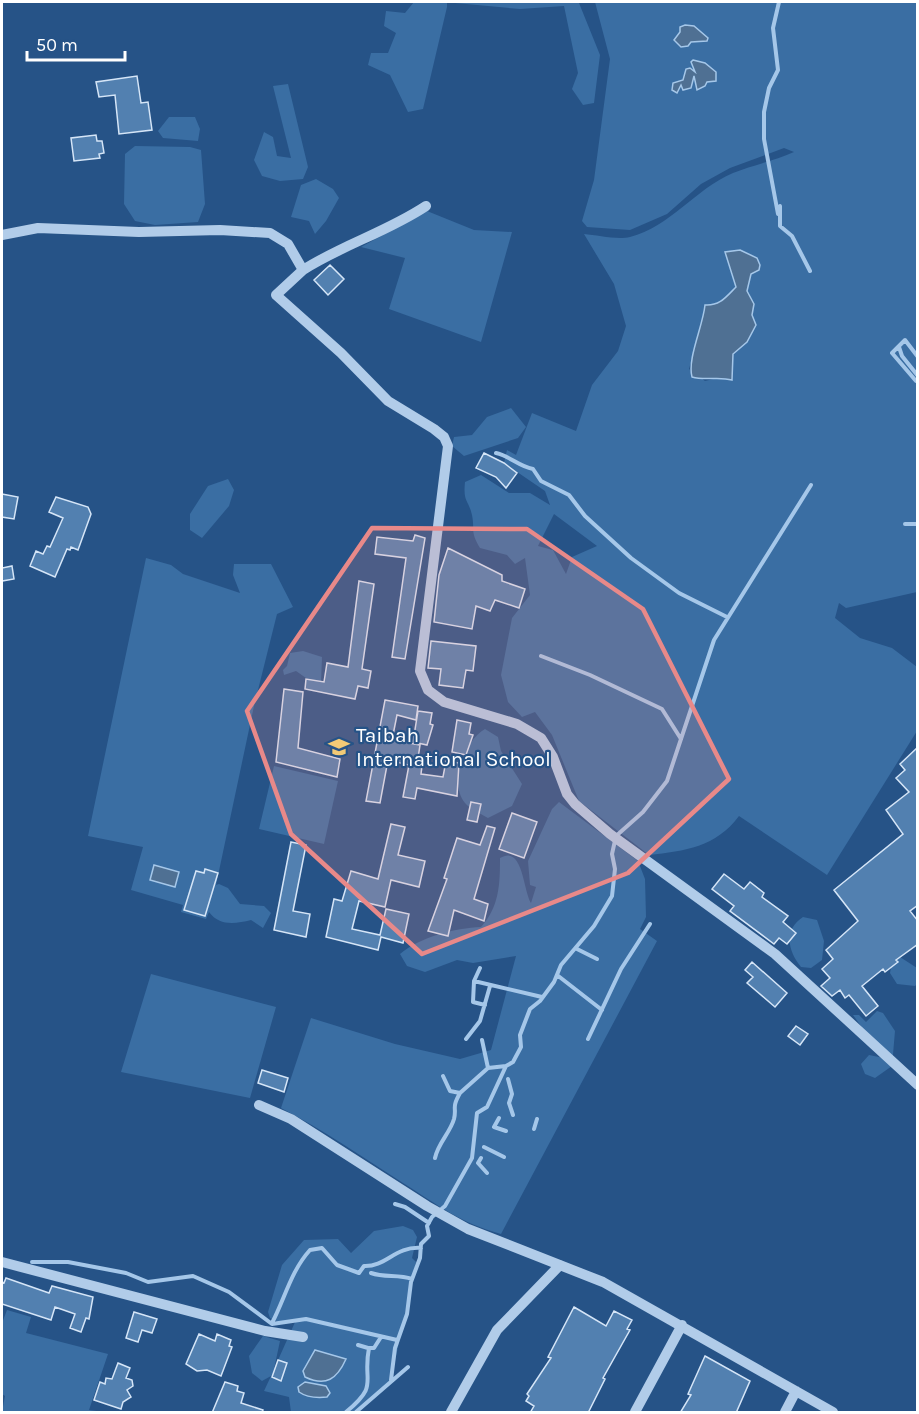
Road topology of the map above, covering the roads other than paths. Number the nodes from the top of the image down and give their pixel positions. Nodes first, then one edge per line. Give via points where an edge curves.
1 (426, 206) dead end
2 (2, 235) edge
3 (303, 270) junction
4 (918, 1085) edge
5 (259, 1105) dead end
6 (2, 1262) edge
7 (560, 1265) junction
8 (682, 1325) junction
9 (303, 1337) dead end
10 (796, 1391) junction
11 (451, 1413) edge
12 (635, 1413) edge
13 (784, 1413) edge
14 (833, 1413) edge

1 - 3 street via 395,226
2 - 3 street via 38,228 270,233 288,244
3 - 4 street via 276,295 388,402 439,433 448,446 420,670 428,690 444,702 517,724 541,738 567,794 610,834 775,954
5 - 7 street via 291,1119 468,1229
6 - 9 street via 265,1331
7 - 8 street via 603,1282
7 - 11 street via 497,1330
8 - 10 street
8 - 12 street
10 - 13 street
10 - 14 street

